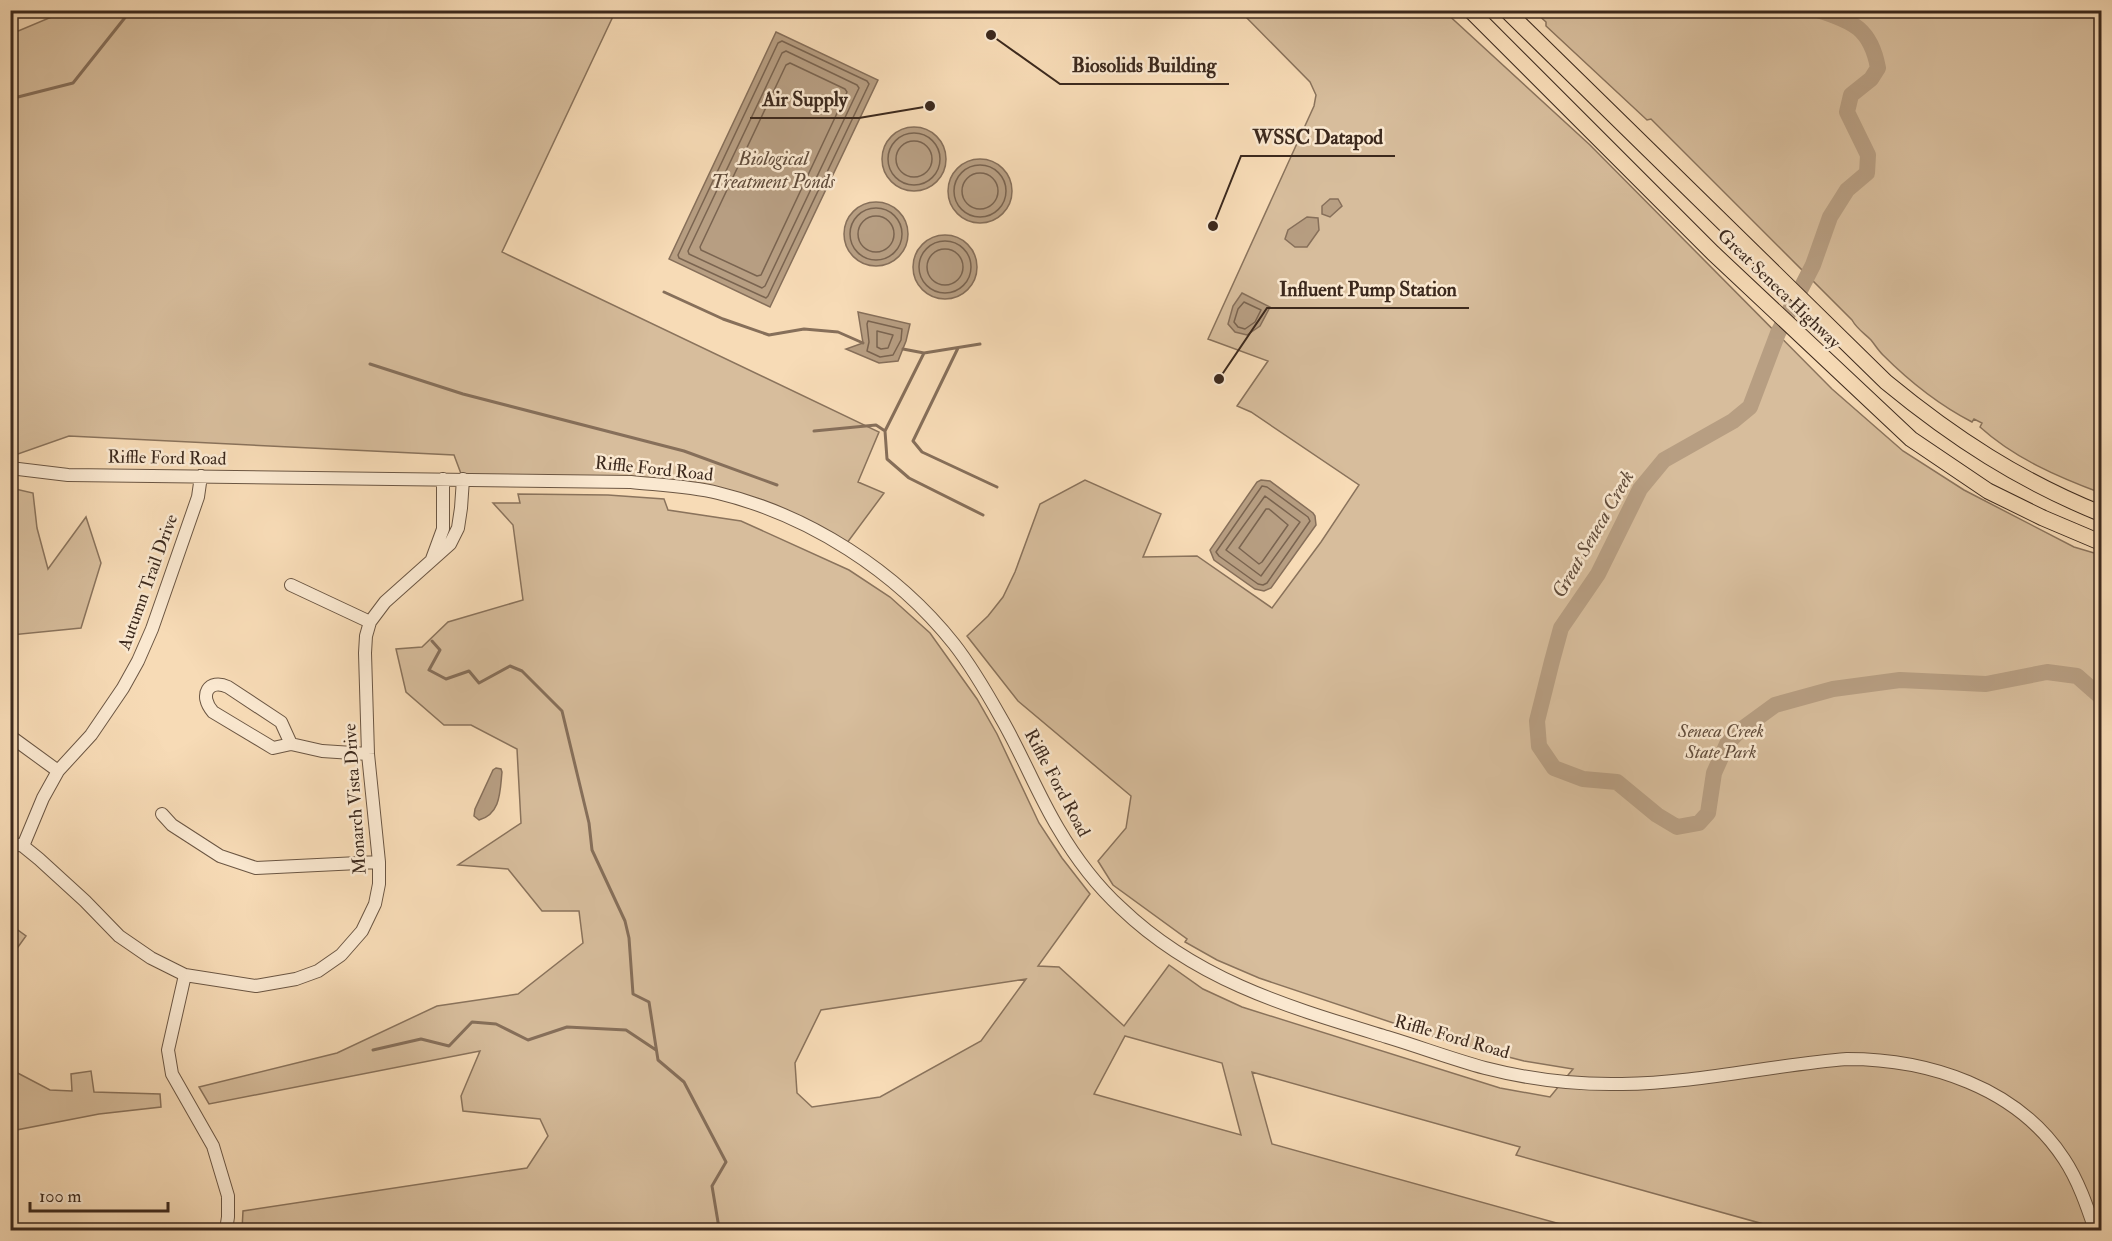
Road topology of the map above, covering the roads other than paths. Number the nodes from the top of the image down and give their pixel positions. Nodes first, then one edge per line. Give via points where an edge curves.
1 (1470, 10) edge
2 (1506, 10) edge
3 (10, 468) edge
4 (201, 476) junction
5 (443, 479) junction
6 (462, 479) junction
7 (2102, 514) edge
8 (2102, 543) edge
9 (432, 560) junction
10 (291, 585) dead end
11 (370, 622) junction
12 (10, 736) edge
13 (291, 744) junction
14 (368, 754) junction
15 (58, 771) junction
16 (162, 814) dead end
17 (17, 845) edge
18 (379, 862) junction
19 (185, 975) junction
20 (226, 1230) edge
21 (2095, 1230) edge

1 - 8 main road, Great Seneca Highway via 1738,278 1911,439 1988,491
2 - 7 main road, Great Seneca Highway via 1886,382 1961,441 2036,485
3 - 4 street, Riffle Ford Road via 68,475
4 - 5 street, Riffle Ford Road
4 - 15 street, Autumn Trail Drive via 198,497 138,661 91,735
5 - 6 street, Riffle Ford Road
5 - 9 street, Monarch Vista Drive via 443,529
6 - 9 street, Monarch Vista Drive via 458,528 450,544
6 - 21 street, Riffle Ford Road via 631,482 686,487 719,493 785,516 844,547 896,585 953,644 1002,720 1057,826 1093,878 1152,937 1228,982 1292,1008 1487,1069 1558,1081 1670,1082 1847,1059 1925,1067 1988,1091 2040,1131 2064,1158
9 - 11 street, Monarch Vista Drive via 385,602
10 - 11 street
11 - 14 street, Monarch Vista Drive via 365,654
12 - 15 street
13 - 13 street via 281,722 236,692 222,684 208,691 204,698 213,712 273,748
13 - 14 street
14 - 18 street, Monarch Vista Drive
15 - 17 street, Autumn Trail Drive
16 - 18 street via 171,825 220,856 256,868
17 - 19 street, Monarch Vista Drive via 39,858 119,936
18 - 19 street, Monarch Vista Drive via 375,904 362,931 341,955 318,971 256,986
19 - 20 street via 168,1050 172,1074 213,1146 228,1196

